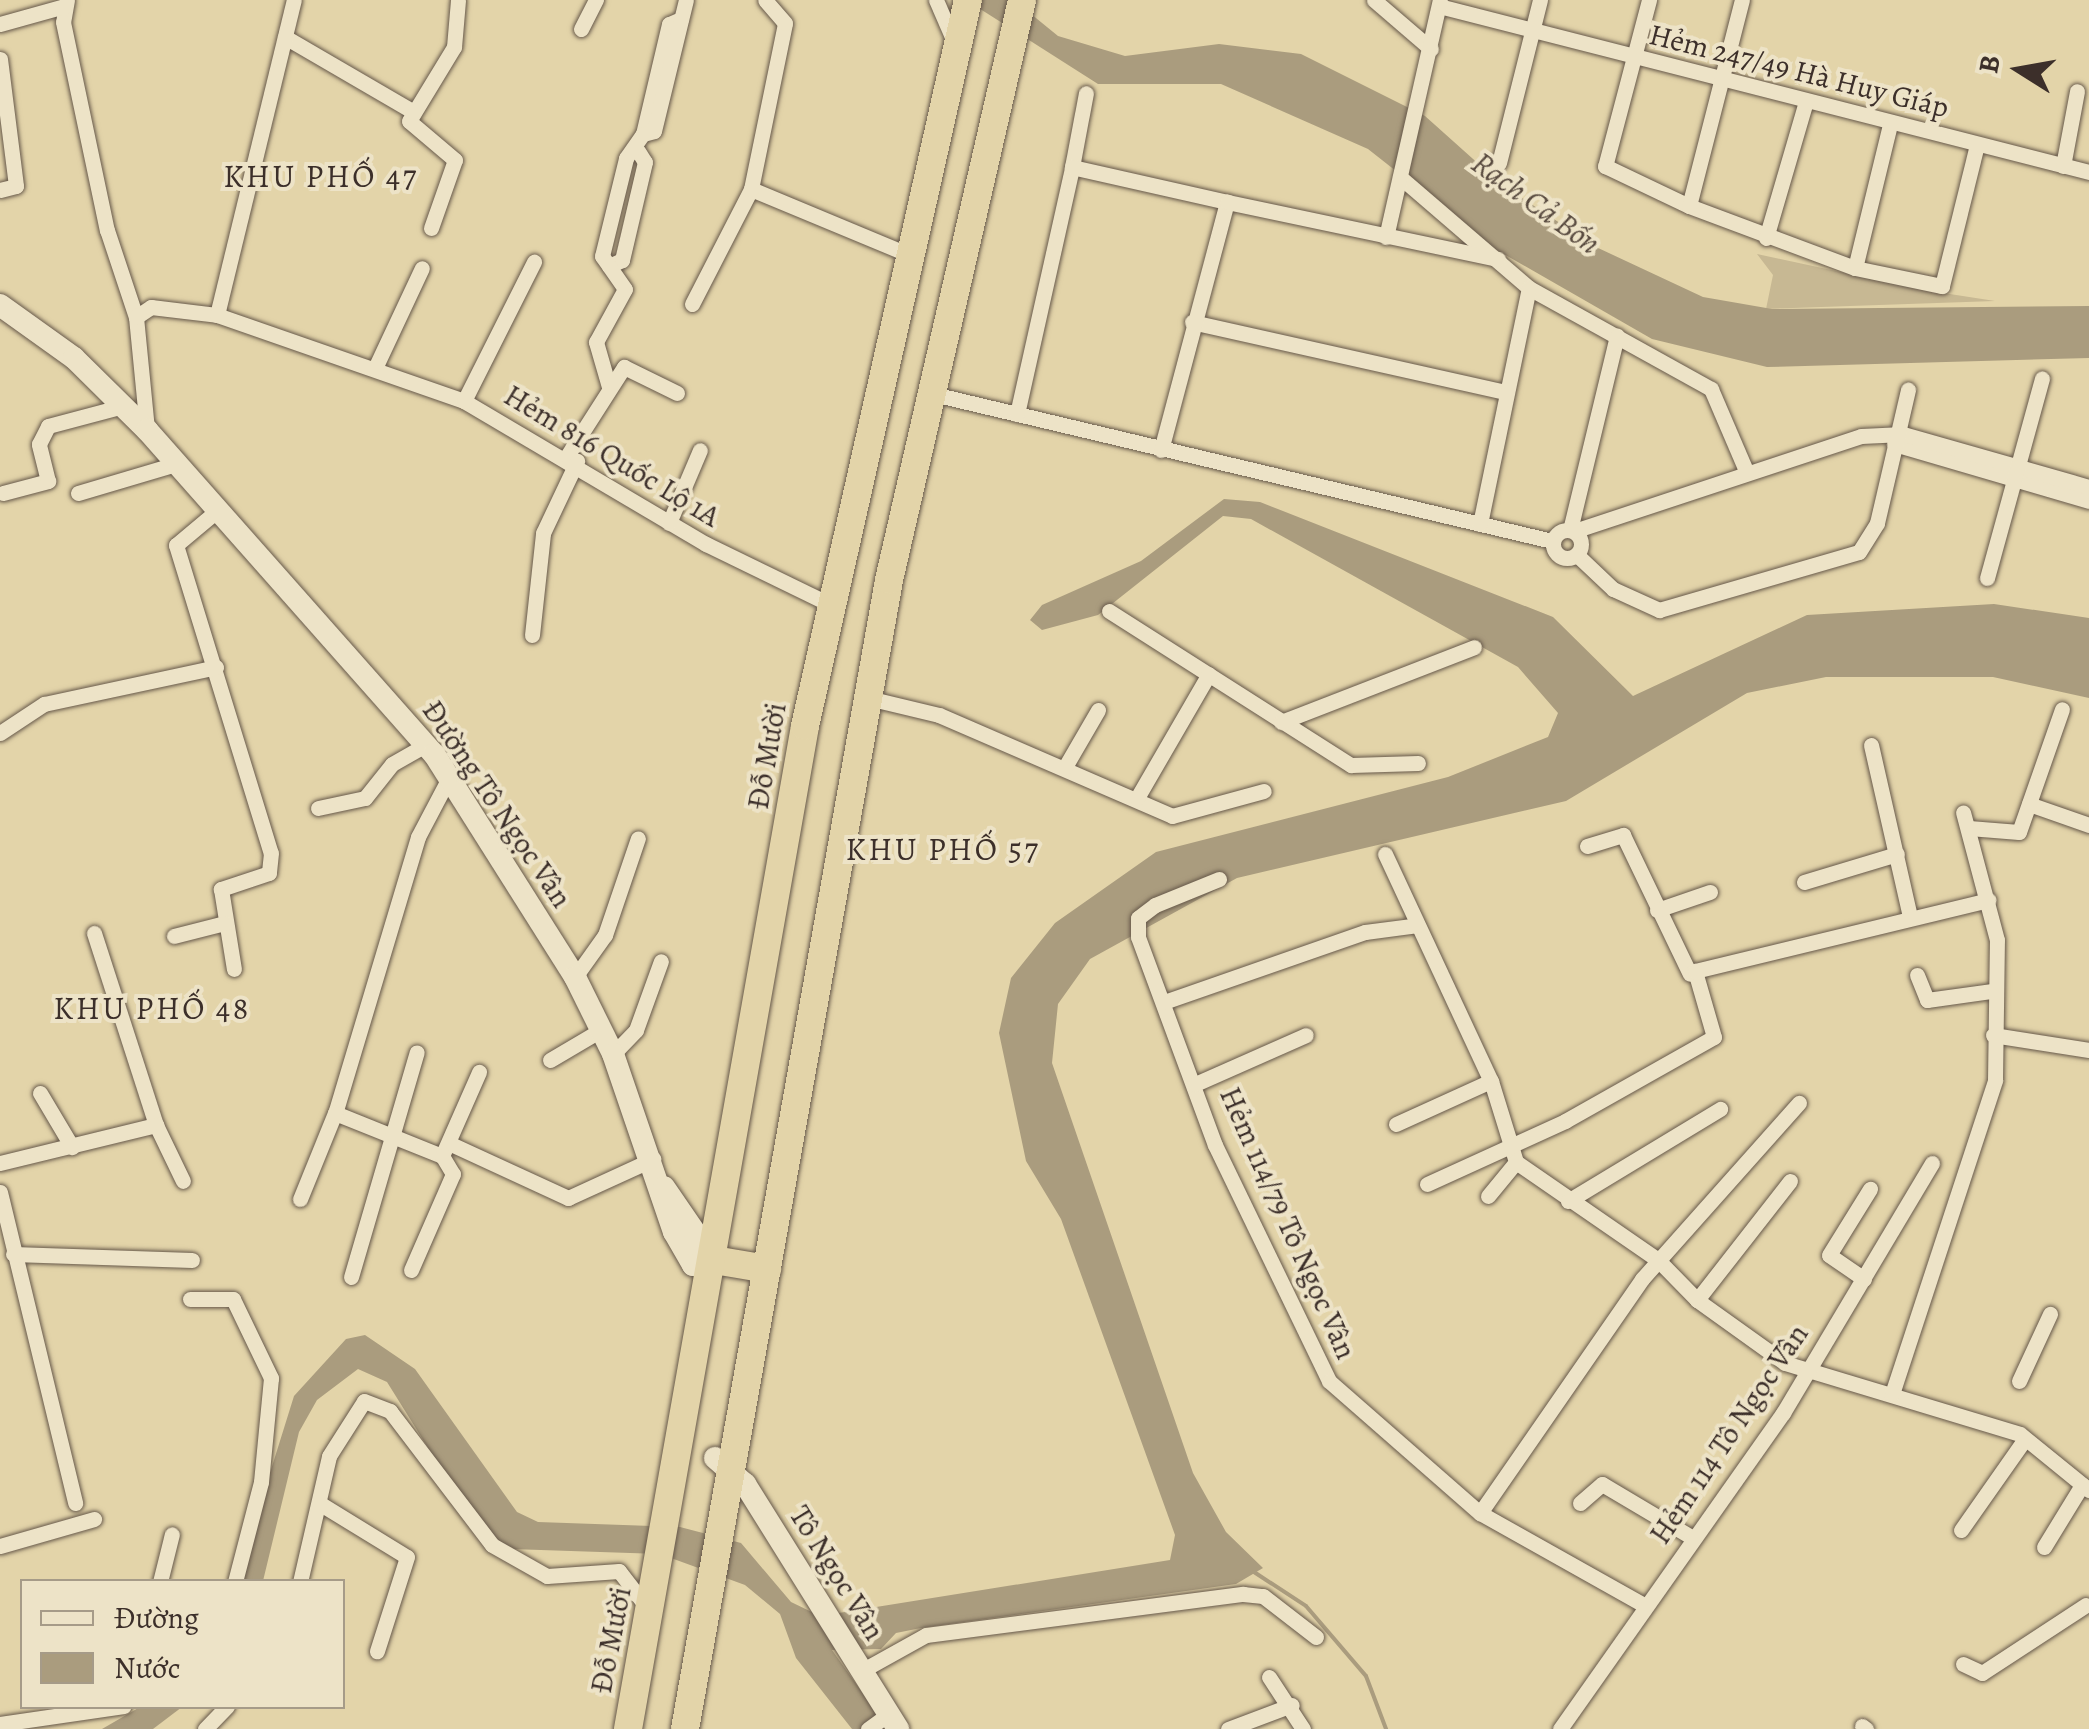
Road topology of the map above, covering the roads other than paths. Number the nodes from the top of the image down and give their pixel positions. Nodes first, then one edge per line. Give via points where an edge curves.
1 (294, 0) edge
2 (458, 0) edge
3 (596, 0) edge
4 (686, 0) edge
5 (766, 0) edge
6 (936, 0) edge
7 (1005, 0) edge
8 (1022, 0) edge
9 (1374, 0) edge
10 (1540, 0) edge
11 (1650, 0) edge
12 (1742, 0) edge
13 (66, 3) edge
14 (1440, 3) edge
15 (984, 18) edge
16 (0, 24) edge
17 (581, 29) dead end
18 (1534, 30) junction
19 (285, 37) junction
20 (1431, 49) junction
21 (956, 51) junction
22 (1634, 57) junction
23 (0, 59) edge
24 (1721, 78) junction
25 (2077, 91) dead end
26 (1086, 94) dead end
27 (1806, 101) junction
28 (414, 112) junction
29 (1890, 124) junction
30 (1977, 145) junction
31 (1500, 163) dead end
32 (2062, 166) junction
33 (1072, 168) junction
34 (1401, 170) junction
35 (2089, 172) edge
36 (752, 189) junction
37 (0, 190) edge
38 (1226, 202) junction
39 (1689, 206) junction
40 (430, 228) dead end
41 (1386, 237) junction
42 (1766, 238) junction
43 (905, 253) junction
44 (1498, 260) junction
45 (534, 262) dead end
46 (422, 268) dead end
47 (1856, 268) junction
48 (1529, 288) junction
49 (692, 304) dead end
50 (0, 306) edge
51 (218, 315) junction
52 (136, 317) junction
53 (1192, 322) junction
54 (1617, 336) junction
55 (376, 366) junction
56 (2042, 378) dead end
57 (609, 387) junction
58 (1908, 390) dead end
59 (921, 391) junction
60 (1506, 392) junction
61 (677, 394) dead end
62 (464, 401) junction
63 (123, 406) junction
64 (1016, 414) junction
65 (147, 430) junction
66 (1901, 440) junction
67 (700, 450) dead end
68 (1161, 450) junction
69 (572, 458) junction
70 (176, 464) junction
71 (1747, 474) junction
72 (2015, 474) junction
73 (2089, 486) edge
74 (78, 493) dead end
75 (3, 494) dead end
76 (2089, 501) edge
77 (219, 510) junction
78 (669, 522) junction
79 (1480, 524) junction
80 (1572, 531) junction
81 (1552, 541) junction
82 (1577, 555) junction
83 (1986, 578) dead end
84 (829, 604) junction
85 (1109, 611) dead end
86 (532, 634) dead end
87 (1474, 648) dead end
88 (216, 667) junction
89 (1209, 674) junction
90 (868, 698) junction
91 (2062, 709) dead end
92 (1098, 710) dead end
93 (1281, 722) junction
94 (0, 734) edge
95 (427, 744) junction
96 (1871, 745) dead end
97 (1418, 763) dead end
98 (1065, 768) junction
99 (450, 776) junction
100 (1264, 791) dead end
101 (1137, 798) junction
102 (2029, 804) junction
103 (318, 808) dead end
104 (1963, 812) dead end
105 (2089, 825) edge
106 (1970, 828) junction
107 (638, 838) dead end
108 (1586, 846) dead end
109 (1385, 854) dead end
110 (1896, 854) junction
111 (1219, 879) dead end
112 (1804, 882) dead end
113 (1710, 892) dead end
114 (1989, 900) junction
115 (1657, 910) junction
116 (1910, 916) junction
117 (225, 924) junction
118 (1418, 925) junction
119 (94, 933) dead end
120 (174, 936) dead end
121 (661, 962) dead end
122 (234, 969) dead end
123 (1690, 974) junction
124 (1917, 975) dead end
125 (575, 977) junction
126 (1992, 991) junction
127 (1164, 1002) junction
128 (601, 1030) junction
129 (1306, 1035) dead end
130 (1993, 1035) junction
131 (2089, 1050) edge
132 (417, 1052) dead end
133 (613, 1054) junction
134 (550, 1060) dead end
135 (478, 1072) dead end
136 (1491, 1081) junction
137 (1194, 1084) junction
138 (40, 1093) dead end
139 (1799, 1102) dead end
140 (1720, 1109) dead end
141 (335, 1112) junction
142 (156, 1124) junction
143 (1396, 1124) dead end
144 (397, 1141) junction
145 (72, 1147) junction
146 (448, 1151) junction
147 (1514, 1155) junction
148 (653, 1159) junction
149 (0, 1163) edge
150 (1932, 1163) dead end
151 (183, 1181) dead end
152 (1790, 1181) dead end
153 (1427, 1184) dead end
154 (1870, 1190) dead end
155 (0, 1192) edge
156 (1488, 1196) dead end
157 (300, 1199) dead end
158 (1568, 1200) junction
159 (14, 1254) junction
160 (192, 1260) dead end
161 (1658, 1260) junction
162 (731, 1265) junction
163 (411, 1270) dead end
164 (351, 1277) dead end
165 (1864, 1279) junction
166 (190, 1299) dead end
167 (1697, 1300) junction
168 (2050, 1314) dead end
169 (1810, 1368) junction
170 (2020, 1381) dead end
171 (1892, 1394) junction
172 (2025, 1439) junction
173 (724, 1463) junction
174 (2086, 1488) edge
175 (319, 1502) junction
176 (75, 1503) dead end
177 (1580, 1504) dead end
178 (1480, 1513) junction
179 (94, 1519) dead end
180 (694, 1519) junction
181 (1961, 1530) dead end
182 (172, 1534) dead end
183 (1693, 1538) junction
184 (0, 1546) edge
185 (2044, 1547) dead end
186 (686, 1568) junction
187 (161, 1579) edge
188 (235, 1579) edge
189 (301, 1579) edge
190 (2088, 1605) edge
191 (1646, 1606) junction
192 (650, 1612) junction
193 (1316, 1636) dead end
194 (376, 1651) dead end
195 (858, 1663) junction
196 (1963, 1664) dead end
197 (1269, 1677) dead end
198 (1292, 1705) junction
199 (103, 1709) edge
200 (224, 1709) edge
201 (890, 1721) edge
202 (0, 1724) edge
203 (204, 1729) edge
204 (628, 1729) edge
205 (646, 1729) edge
206 (668, 1729) edge
207 (685, 1729) edge
208 (868, 1729) edge
209 (1228, 1729) edge
210 (1303, 1729) edge
211 (1560, 1729) edge

1 - 19 street
2 - 28 street via 454,46
3 - 17 street
4 - 57 street via 681,19 669,24 643,134 638,151 626,158 602,256 625,289 596,342
5 - 36 street via 785,22
6 - 21 street
7 - 15 highway
8 - 15 highway
9 - 20 street
10 - 18 street
11 - 22 street
12 - 24 street
13 - 16 street
13 - 52 street via 106,230
14 - 18 street, Hẻm 247/49 Hà Huy Giáp
14 - 20 street
15 - 21 highway, Đỗ Mười
15 - 59 highway, Đỗ Mười
15 - 162 highway, Đỗ Mười via 866,505
18 - 22 street, Hẻm 247/49 Hà Huy Giáp
18 - 31 street
19 - 28 street
19 - 51 street
20 - 34 street
21 - 43 highway, Đỗ Mười
22 - 24 street, Hẻm 247/49 Hà Huy Giáp
22 - 39 street via 1605,166
23 - 37 street via 16,186
24 - 27 street, Hẻm 247/49 Hà Huy Giáp
24 - 39 street
25 - 32 street
26 - 33 street
27 - 29 street, Hẻm 247/49 Hà Huy Giáp
27 - 42 street
28 - 40 street via 410,127 455,160 457,173
29 - 30 street, Hẻm 247/49 Hà Huy Giáp
29 - 47 street
30 - 32 street, Hẻm 247/49 Hà Huy Giáp
30 - 47 street via 1942,286
32 - 35 street, Hẻm 247/49 Hà Huy Giáp
33 - 38 street
33 - 64 street
34 - 41 street
34 - 44 street
36 - 43 street
36 - 49 street
38 - 41 street
38 - 53 street
39 - 42 street
41 - 44 street
42 - 47 street
43 - 84 highway, Đỗ Mười
44 - 48 street
45 - 62 street
46 - 55 street
48 - 54 street
48 - 60 street
50 - 63 street, Đường Tô Ngọc Vân
51 - 52 street, Hẻm 816 Quốc Lộ 1A via 151,307
51 - 55 street, Hẻm 816 Quốc Lộ 1A
52 - 65 street
53 - 60 street
53 - 68 street
54 - 71 street via 1722,400
54 - 80 street
55 - 62 street, Hẻm 816 Quốc Lộ 1A
56 - 72 street
57 - 61 street via 633,367
57 - 69 street
58 - 66 street
59 - 64 street
59 - 90 highway, Đỗ Mười
59 - 162 highway, Đỗ Mười
60 - 79 street
62 - 69 street, Hẻm 816 Quốc Lộ 1A
63 - 65 street, Đường Tô Ngọc Vân
63 - 75 street via 48,426 39,444 48,481
64 - 68 street
65 - 70 street, Đường Tô Ngọc Vân
66 - 71 street via 1838,441
66 - 72 street
66 - 82 street via 1859,552 1659,610 1613,589
67 - 78 street
68 - 79 street
69 - 78 street, Hẻm 816 Quốc Lộ 1A
69 - 86 street via 543,533
70 - 74 street
70 - 77 street, Đường Tô Ngọc Vân
71 - 80 street
72 - 73 street
72 - 76 street
72 - 83 street
77 - 88 street via 176,544
77 - 95 street, Đường Tô Ngọc Vân
78 - 84 street, Hẻm 816 Quốc Lộ 1A
79 - 81 street
80 - 81 street
80 - 82 street
81 - 82 street via 1560,557
84 - 162 highway, Đỗ Mười
85 - 89 street
87 - 93 street
88 - 94 street via 44,704
88 - 117 street via 272,865 221,889
89 - 93 street
89 - 101 street
90 - 98 street via 939,714
90 - 162 highway, Đỗ Mười
91 - 102 street
92 - 98 street
93 - 97 street via 1351,765
95 - 99 street, Đường Tô Ngọc Vân
95 - 103 street via 392,764 365,798
96 - 110 street
98 - 101 street
99 - 125 street, Đường Tô Ngọc Vân
99 - 141 street via 418,838
100 - 101 street via 1184,816
102 - 105 street
102 - 106 street via 2013,834
104 - 106 street
106 - 114 street
107 - 125 street via 605,935
108 - 115 street via 1619,832
109 - 118 street
110 - 112 street
110 - 116 street
111 - 127 street, Hẻm 114/79 Tô Ngọc Vân via 1138,918
113 - 115 street
114 - 116 street
114 - 126 street
115 - 123 street
116 - 123 street
117 - 120 street
117 - 122 street
118 - 127 street via 1365,932
118 - 136 street
119 - 142 street
121 - 133 street via 636,1030
123 - 147 street via 1715,1018 1714,1037
124 - 126 street via 1927,1000
125 - 128 street, Đường Tô Ngọc Vân
126 - 130 street
127 - 137 street, Hẻm 114/79 Tô Ngọc Vân
128 - 133 street, Đường Tô Ngọc Vân
128 - 134 street
129 - 137 street
130 - 131 street
130 - 171 street via 1995,1080 1978,1153
132 - 144 street
133 - 148 street, Đường Tô Ngọc Vân
135 - 146 street
136 - 143 street
136 - 147 street
137 - 178 street, Hẻm 114/79 Tô Ngọc Vân via 1329,1381
138 - 145 street
139 - 161 street
140 - 158 street
141 - 144 street
141 - 157 street
142 - 145 street
142 - 151 street
144 - 146 street
144 - 164 street
145 - 149 street
146 - 148 street via 568,1198
146 - 163 street via 453,1174
147 - 153 street
147 - 156 street
147 - 158 street
148 - 162 street, Đường Tô Ngọc Vân via 664,1188
150 - 165 street, Hẻm 114 Tô Ngọc Vân
152 - 167 street
154 - 165 street via 1829,1255
155 - 159 street
158 - 161 street
159 - 160 street
159 - 176 street
161 - 167 street
161 - 178 street
162 - 173 highway, Đỗ Mười
162 - 180 highway, Đỗ Mười via 714,1306
165 - 169 street, Hẻm 114 Tô Ngọc Vân
166 - 188 street via 232,1298 271,1378 260,1482
167 - 169 street via 1729,1330
168 - 170 street
169 - 171 street
169 - 183 street, Hẻm 114 Tô Ngọc Vân
171 - 172 street
172 - 174 street
172 - 181 street
173 - 180 highway, Đỗ Mười
173 - 195 street, Tô Ngọc Vân
174 - 185 street
175 - 189 street
175 - 192 street via 344,1423 354,1407 376,1402 492,1545 547,1576 620,1571
175 - 194 street via 407,1556
177 - 183 street via 1602,1484
178 - 191 street, Hẻm 114/79 Tô Ngọc Vân
179 - 184 street
180 - 186 highway
182 - 187 street
183 - 191 street, Hẻm 114 Tô Ngọc Vân
186 - 192 highway, Đỗ Mười
186 - 205 highway, Đỗ Mười
186 - 206 highway
186 - 207 highway
190 - 196 street via 1982,1673
191 - 211 street, Hẻm 114 Tô Ngọc Vân
192 - 204 highway, Đỗ Mười
193 - 195 street via 1264,1596 1242,1594 926,1635
195 - 201 street, Tô Ngọc Vân
197 - 198 street
198 - 209 street
198 - 210 street
199 - 202 street
200 - 203 street
201 - 208 street

